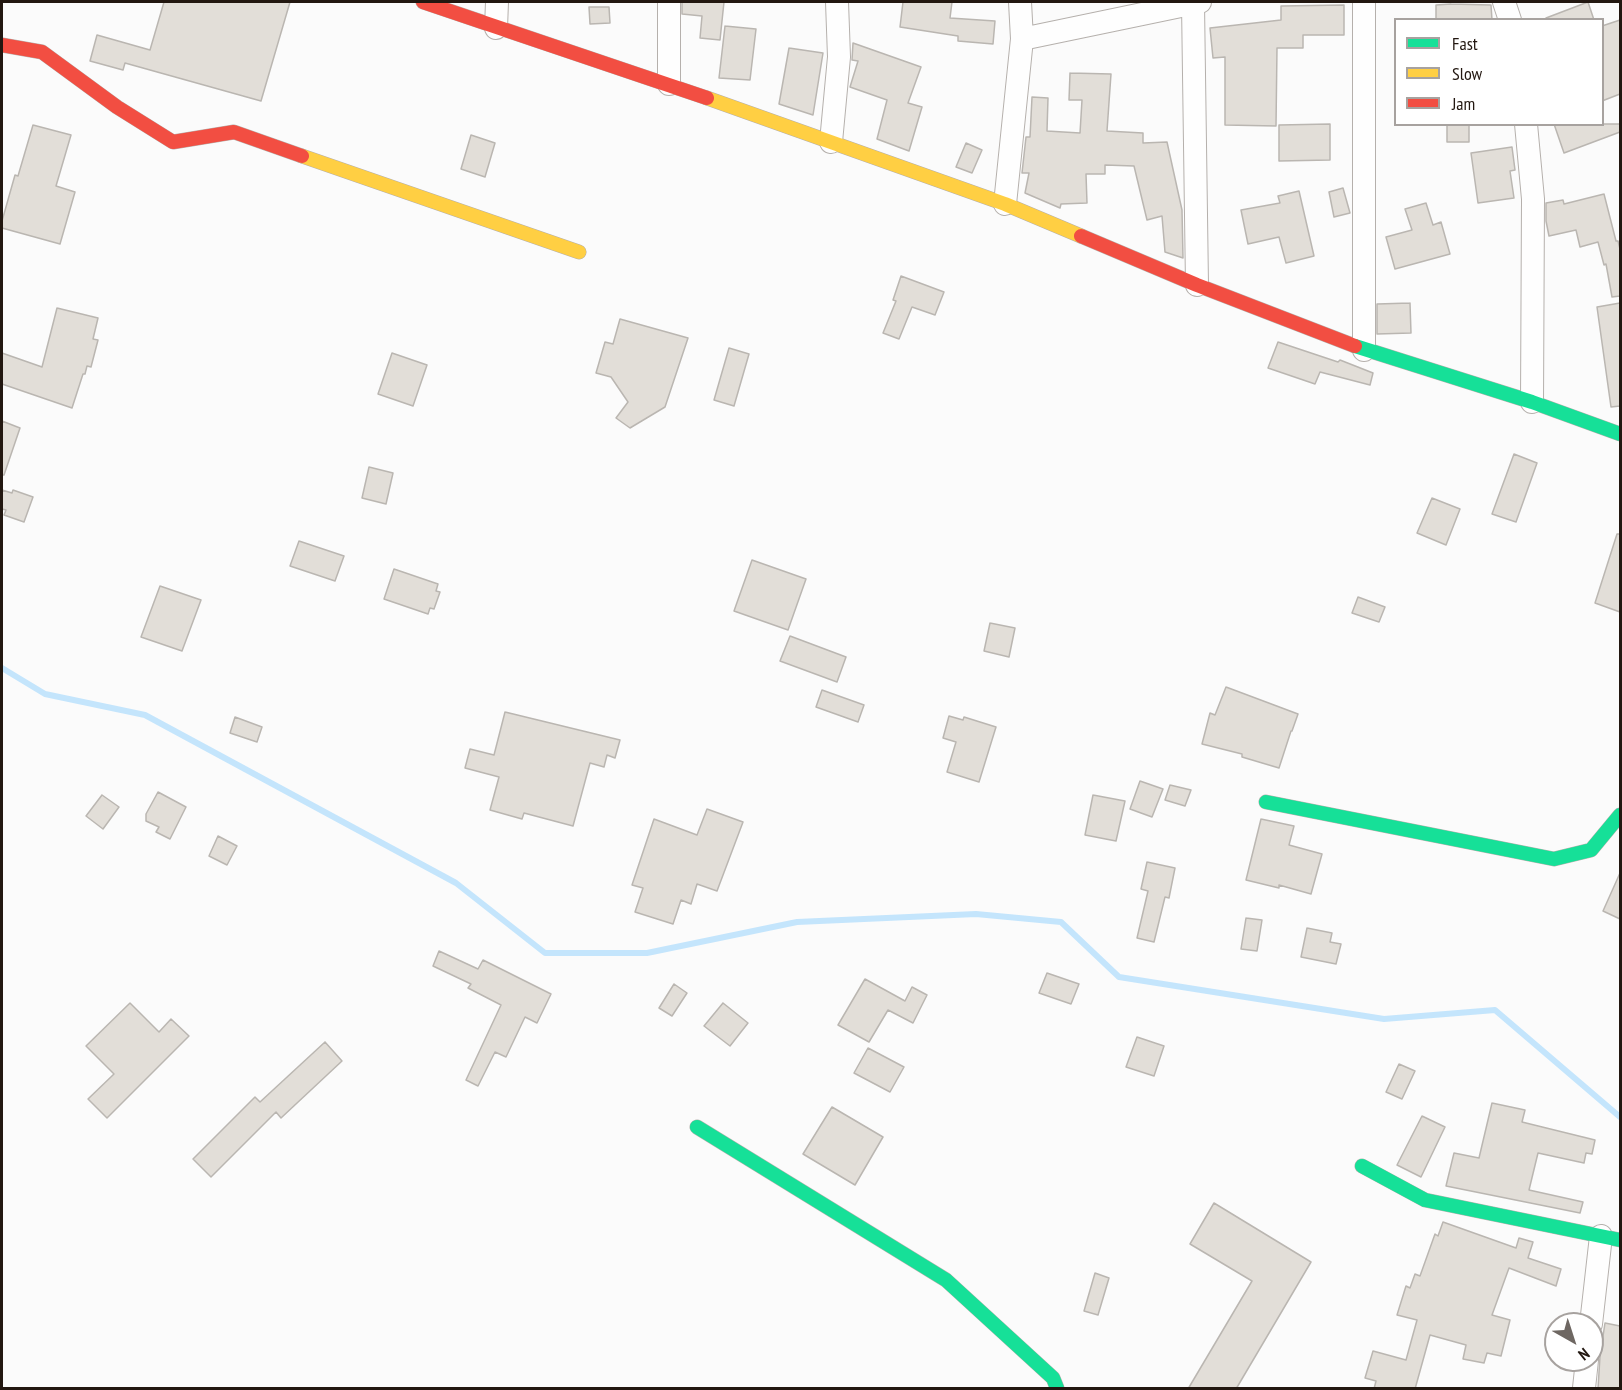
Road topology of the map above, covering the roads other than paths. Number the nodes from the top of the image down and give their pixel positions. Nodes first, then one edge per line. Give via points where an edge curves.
1 (423, 2) edge
2 (497, 2) edge
3 (669, 2) edge
4 (837, 2) edge
5 (1020, 2) edge
6 (1364, 2) edge
7 (1504, 2) edge
8 (1197, 3) edge
9 (1509, 18) edge
10 (496, 28) junction
11 (1023, 39) junction
12 (2, 45) edge
13 (669, 84) junction
14 (1526, 126) edge
15 (831, 142) junction
16 (1005, 204) junction
17 (579, 252) dead end
18 (1197, 285) junction
19 (1364, 350) junction
20 (1532, 402) junction
21 (1620, 434) edge
22 (1266, 802) dead end
23 (1620, 814) edge
24 (697, 1127) dead end
25 (1362, 1166) dead end
26 (1611, 1238) edge
27 (1594, 1312) edge
28 (1586, 1372) edge
29 (1057, 1389) edge
30 (1584, 1389) edge

1 - 10 street
2 - 10 street
3 - 13 street
4 - 15 street via 839,57
5 - 11 street
6 - 19 street
7 - 9 street
8 - 11 street
8 - 18 street
10 - 13 street
11 - 16 street
12 - 17 street via 42,52 172,142 234,132
13 - 15 street
14 - 20 street via 1533,199
15 - 16 street
16 - 18 street
18 - 19 street
19 - 20 street
20 - 21 street
22 - 23 street via 1554,859 1591,850
24 - 29 street via 946,1280 1053,1378
25 - 26 street via 1425,1200
26 - 27 street
28 - 30 street

